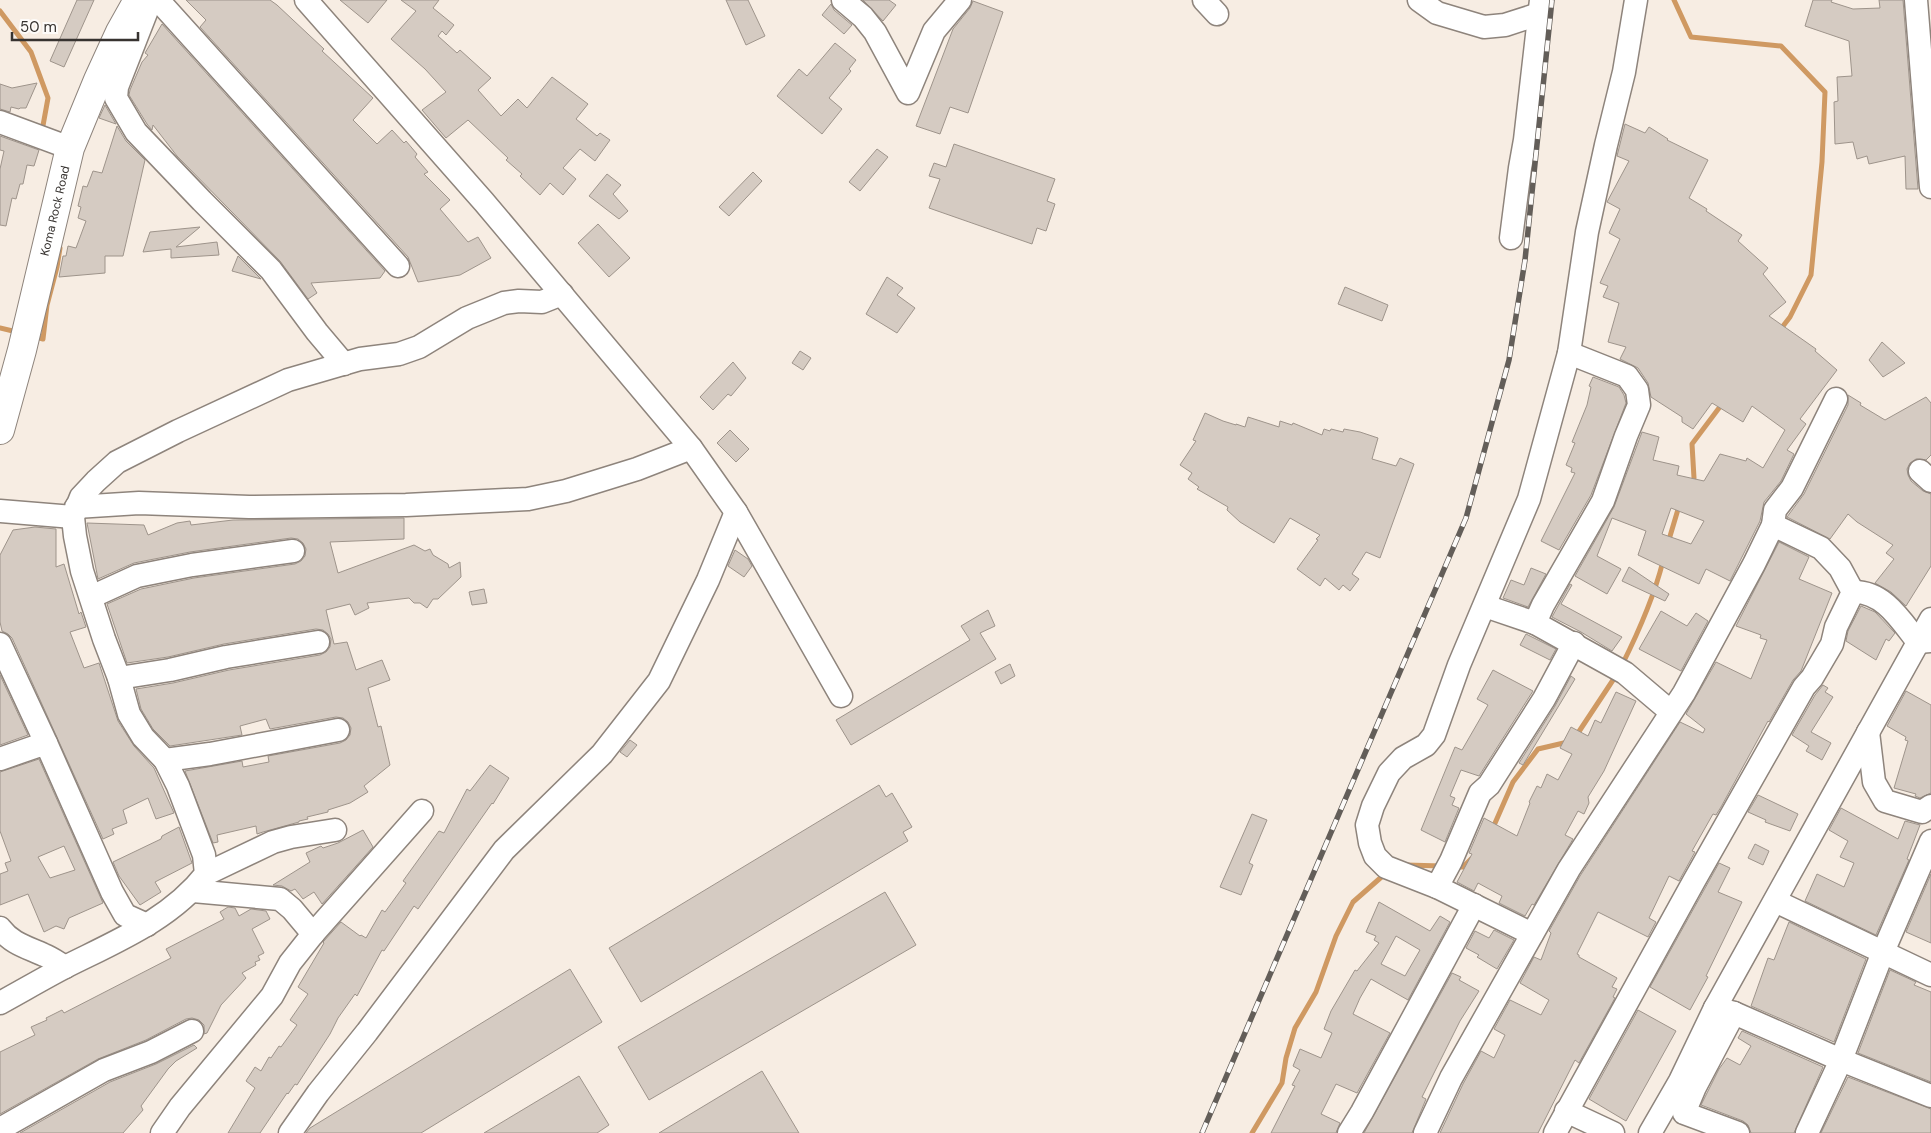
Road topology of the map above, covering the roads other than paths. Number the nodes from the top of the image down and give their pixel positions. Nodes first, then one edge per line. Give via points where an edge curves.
1 (138, 0) edge
2 (151, 0) edge
3 (158, 0) edge
4 (306, 0) edge
5 (843, 0) edge
6 (960, 0) edge
7 (1419, 0) edge
8 (1636, 0) edge
9 (1916, 0) edge
10 (1540, 7) edge
11 (0, 122) edge
12 (67, 160) junction
13 (1931, 187) edge
14 (1511, 238) dead end
15 (398, 266) dead end
16 (562, 294) junction
17 (1569, 353) junction
18 (344, 364) junction
19 (1836, 400) dead end
20 (0, 430) edge
21 (690, 448) junction
22 (0, 511) edge
23 (75, 512) junction
24 (736, 512) junction
25 (1773, 525) junction
26 (294, 552) dead end
27 (1854, 592) junction
28 (91, 597) junction
29 (1485, 606) junction
30 (1931, 619) edge
31 (1535, 623) junction
32 (318, 642) dead end
33 (1924, 642) edge
34 (1574, 643) junction
35 (0, 644) edge
36 (119, 678) junction
37 (841, 696) dead end
38 (1671, 712) junction
39 (338, 730) dead end
40 (1868, 732) junction
41 (46, 743) junction
42 (0, 759) edge
43 (166, 760) junction
44 (1931, 806) edge
45 (422, 811) dead end
46 (335, 830) dead end
47 (1931, 841) edge
48 (199, 882) junction
49 (1437, 887) junction
50 (1775, 901) junction
51 (1474, 905) junction
52 (147, 924) junction
53 (0, 928) edge
54 (313, 934) junction
55 (1532, 934) junction
56 (1883, 952) junction
57 (65, 967) junction
58 (1931, 974) edge
59 (0, 1003) edge
60 (1725, 1010) junction
61 (192, 1031) dead end
62 (1841, 1060) junction
63 (1931, 1096) edge
64 (1566, 1111) junction
65 (0, 1129) edge
66 (162, 1133) edge
67 (290, 1133) edge
68 (1349, 1133) edge
69 (1425, 1133) edge
70 (1555, 1133) edge
71 (1613, 1133) edge
72 (1650, 1133) edge
73 (1738, 1133) edge
74 (1807, 1133) edge

1 - 12 main road, Koma Rock Road via 98,80
2 - 18 street via 117,87 116,98 136,132 270,270
3 - 15 street
4 - 16 street
5 - 6 street via 875,32 908,93 934,31
7 - 10 street via 1437,13 1484,27 1505,24
8 - 17 street via 1624,72 1587,232
9 - 13 street
10 - 14 street
11 - 12 street
12 - 20 main road, Koma Rock Road
16 - 18 street via 542,302 504,303 467,318 419,347
16 - 21 street
17 - 29 street via 1529,499
17 - 31 street via 1627,376 1638,390 1639,405 1603,501
18 - 23 street via 288,380 117,462 82,497
19 - 25 street via 1792,488 1775,510
21 - 23 street via 637,469 528,499 406,505 139,503
21 - 24 street
22 - 23 street
23 - 28 street via 78,554
24 - 37 street
24 - 67 street via 708,580 659,681 602,754 504,850
25 - 27 street via 1821,548 1840,568
25 - 38 street
26 - 28 street via 192,565 137,576
27 - 33 street via 1865,592 1892,609
27 - 64 street via 1836,626 1832,644 1740,799
28 - 36 street
29 - 31 street
29 - 49 street via 1434,735 1426,746 1403,758 1389,773 1367,825 1375,856 1386,867
30 - 33 street
31 - 34 street
32 - 36 street
33 - 40 street
34 - 38 street via 1625,673
34 - 49 street via 1544,699 1489,785 1480,793
35 - 41 street
36 - 43 street via 135,725
38 - 55 street via 1569,869
39 - 43 street
40 - 44 street via 1874,782 1885,801 1922,812
40 - 50 street
41 - 42 street
41 - 52 street via 112,892 125,915
43 - 48 street via 204,855
45 - 54 street
46 - 48 street via 273,842
47 - 56 street
48 - 52 street via 171,909
48 - 54 street via 280,900
49 - 51 street
50 - 56 street
50 - 60 street
51 - 55 street
51 - 68 street
52 - 57 street
53 - 57 street via 18,944
54 - 66 street via 290,963 272,996
55 - 69 street via 1451,1078
56 - 58 street
56 - 62 street
57 - 59 street
60 - 62 street
60 - 72 street
60 - 73 street via 1684,1113
61 - 65 street via 151,1052 104,1070
62 - 63 street
62 - 74 street
64 - 70 street
64 - 71 street

